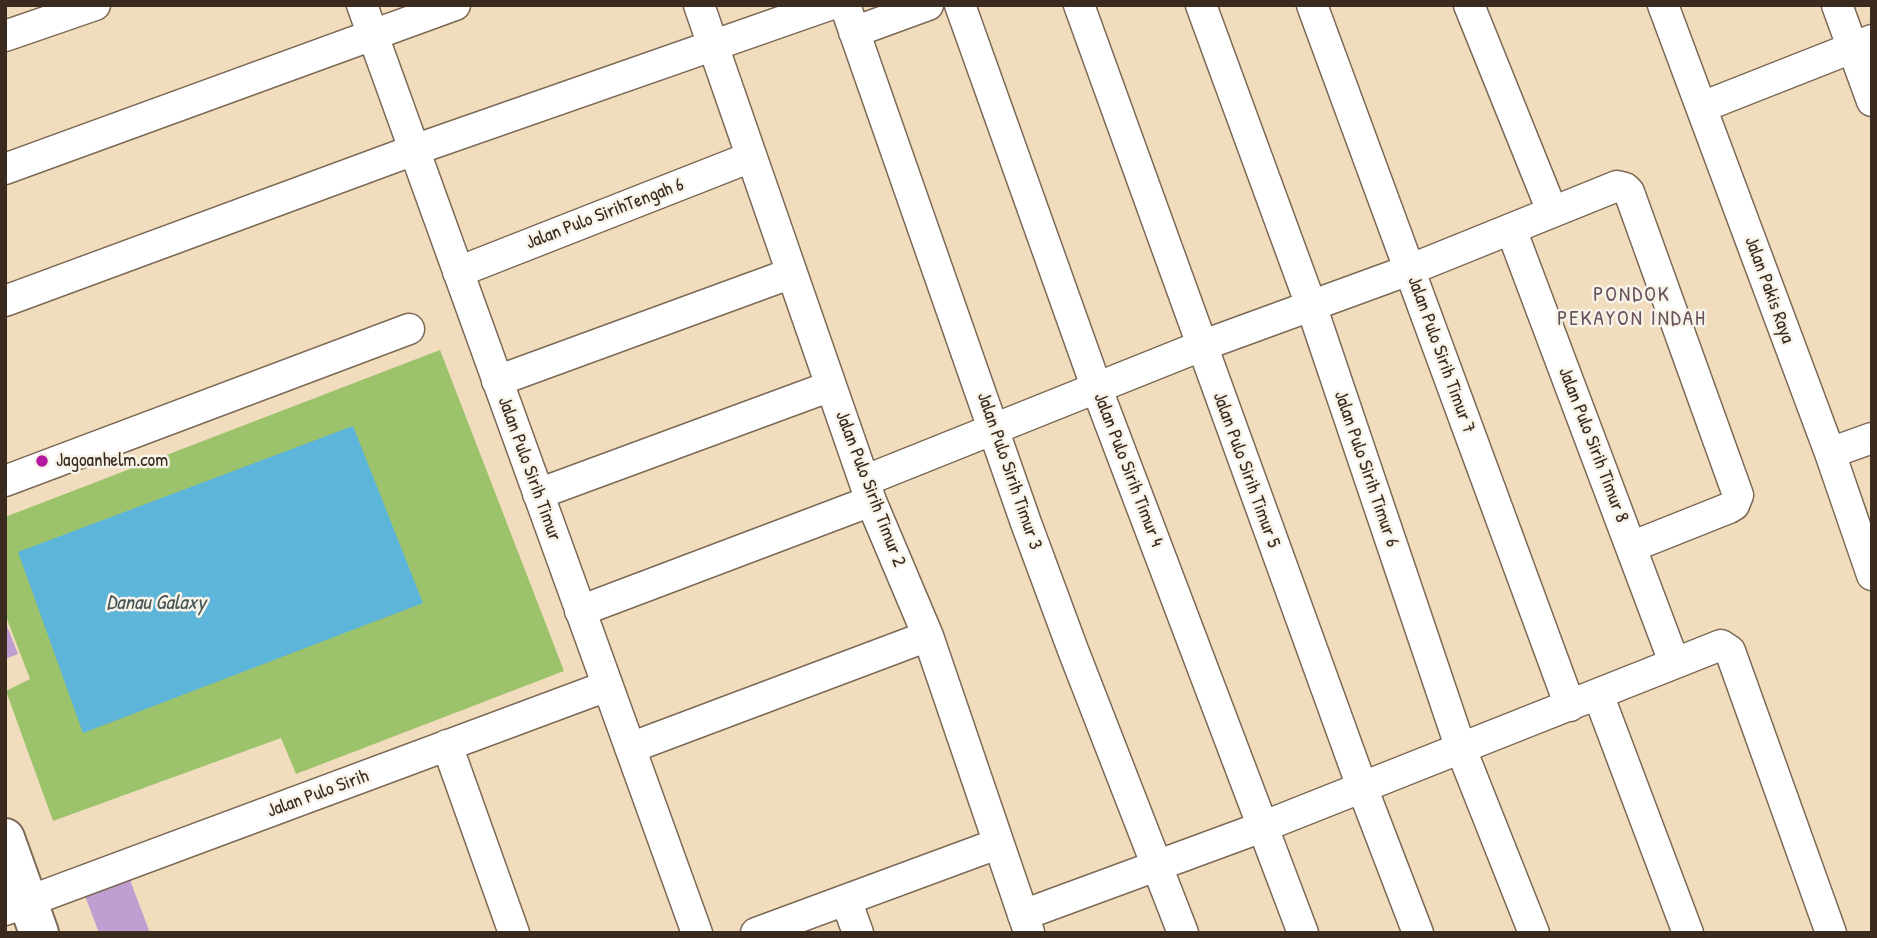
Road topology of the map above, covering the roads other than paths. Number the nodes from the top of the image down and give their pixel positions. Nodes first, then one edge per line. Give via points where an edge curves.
1 (94, 5) edge
2 (362, 5) edge
3 (455, 5) edge
4 (699, 5) edge
5 (830, 5) edge
6 (928, 5) edge
7 (960, 5) edge
8 (1079, 5) edge
9 (1201, 5) edge
10 (1312, 5) edge
11 (1469, 5) edge
12 (1663, 5) edge
13 (1838, 5) edge
14 (850, 19) edge
15 (372, 35) junction
16 (5, 37) edge
17 (1862, 44) edge
18 (713, 45) junction
19 (1872, 102) edge
20 (1702, 107) junction
21 (414, 150) junction
22 (751, 157) junction
23 (5, 169) edge
24 (1552, 211) junction
25 (1511, 229) junction
26 (1409, 271) junction
27 (458, 272) junction
28 (792, 273) junction
29 (5, 301) edge
30 (1312, 308) junction
31 (409, 329) dead end
32 (1201, 346) junction
33 (497, 381) junction
34 (831, 386) junction
35 (1097, 389) junction
36 (994, 429) junction
37 (1872, 438) edge
38 (1829, 453) junction
39 (5, 481) edge
40 (868, 491) junction
41 (538, 494) junction
42 (1631, 547) junction
43 (1872, 575) edge
44 (580, 611) junction
45 (928, 636) junction
46 (1674, 662) junction
47 (607, 686) junction
48 (1598, 694) junction
49 (1570, 705) junction
50 (447, 746) junction
51 (630, 748) junction
52 (1461, 749) junction
53 (1362, 787) junction
54 (1262, 827) junction
55 (5, 838) edge
56 (998, 844) junction
57 (1157, 865) junction
58 (846, 900) junction
59 (24, 915) edge
60 (1026, 924) edge
61 (509, 931) edge
62 (696, 933) edge
63 (756, 933) edge
64 (858, 933) edge
65 (1183, 933) edge
66 (1303, 933) edge
67 (1418, 933) edge
68 (1534, 933) edge
69 (1688, 933) edge
70 (1831, 933) edge

1 - 16 street
2 - 15 street, Jalan Pulo Sirih Timur
3 - 15 street
4 - 18 street, Jalan Pulo Sirih Timur 2
5 - 18 street
6 - 14 street
7 - 35 street, Jalan Pulo Sirih Timur 4
8 - 32 street, Jalan Pulo Sirih Timur 5
9 - 30 street, Jalan Pulo Sirih Timur 6
10 - 26 street, Jalan Pulo Sirih Timur 7
11 - 24 street
12 - 20 street, Jalan Pakis Raya
13 - 17 street
14 - 36 street, Jalan Pulo Sirih Timur 3
15 - 21 street, Jalan Pulo Sirih Timur
15 - 23 street
17 - 19 street
17 - 20 street
18 - 21 street
18 - 22 street, Jalan Pulo Sirih Timur 2
20 - 38 street, Jalan Pakis Raya
21 - 27 street, Jalan Pulo Sirih Timur
21 - 29 street
22 - 27 street, Jalan Pulo SirihTengah 6
22 - 28 street, Jalan Pulo Sirih Timur 2
24 - 25 street
24 - 42 street via 1617,186 1629,192 1738,495 1730,508
25 - 26 street
25 - 42 street, Jalan Pulo Sirih Timur 8
26 - 30 street
26 - 49 street, Jalan Pulo Sirih Timur 7
27 - 33 street, Jalan Pulo Sirih Timur
28 - 33 street
28 - 34 street, Jalan Pulo Sirih Timur 2
30 - 32 street
30 - 52 street, Jalan Pulo Sirih Timur 6
31 - 39 street
32 - 35 street
32 - 53 street, Jalan Pulo Sirih Timur 5
33 - 41 street, Jalan Pulo Sirih Timur
34 - 40 street, Jalan Pulo Sirih Timur 2
34 - 41 street
35 - 36 street
35 - 54 street, Jalan Pulo Sirih Timur 4
36 - 40 street
36 - 57 street, Jalan Pulo Sirih Timur 3
37 - 38 street
38 - 43 street, Jalan Pakis Raya
40 - 44 street
40 - 45 street, Jalan Pulo Sirih Timur 2
41 - 44 street, Jalan Pulo Sirih Timur
42 - 46 street, Jalan Pulo Sirih Timur 8
44 - 47 street, Jalan Pulo Sirih Timur
45 - 51 street
45 - 56 street, Jalan Pulo Sirih Timur 2
46 - 48 street
46 - 70 street via 1721,645 1730,652
47 - 50 street, Jalan Pulo Sirih
47 - 51 street, Jalan Pulo Sirih Timur
48 - 49 street
48 - 69 street
49 - 52 street
50 - 59 street, Jalan Pulo Sirih
50 - 61 street
51 - 62 street, Jalan Pulo Sirih Timur
52 - 53 street
52 - 68 street, Jalan Pulo Sirih Timur 6
53 - 54 street
53 - 67 street, Jalan Pulo Sirih Timur 5
54 - 57 street
54 - 66 street, Jalan Pulo Sirih Timur 4
55 - 59 main road
56 - 58 street
56 - 60 street, Jalan Pulo Sirih Timur 2
57 - 60 street
57 - 65 street, Jalan Pulo Sirih Timur 3
58 - 63 street
58 - 64 street

